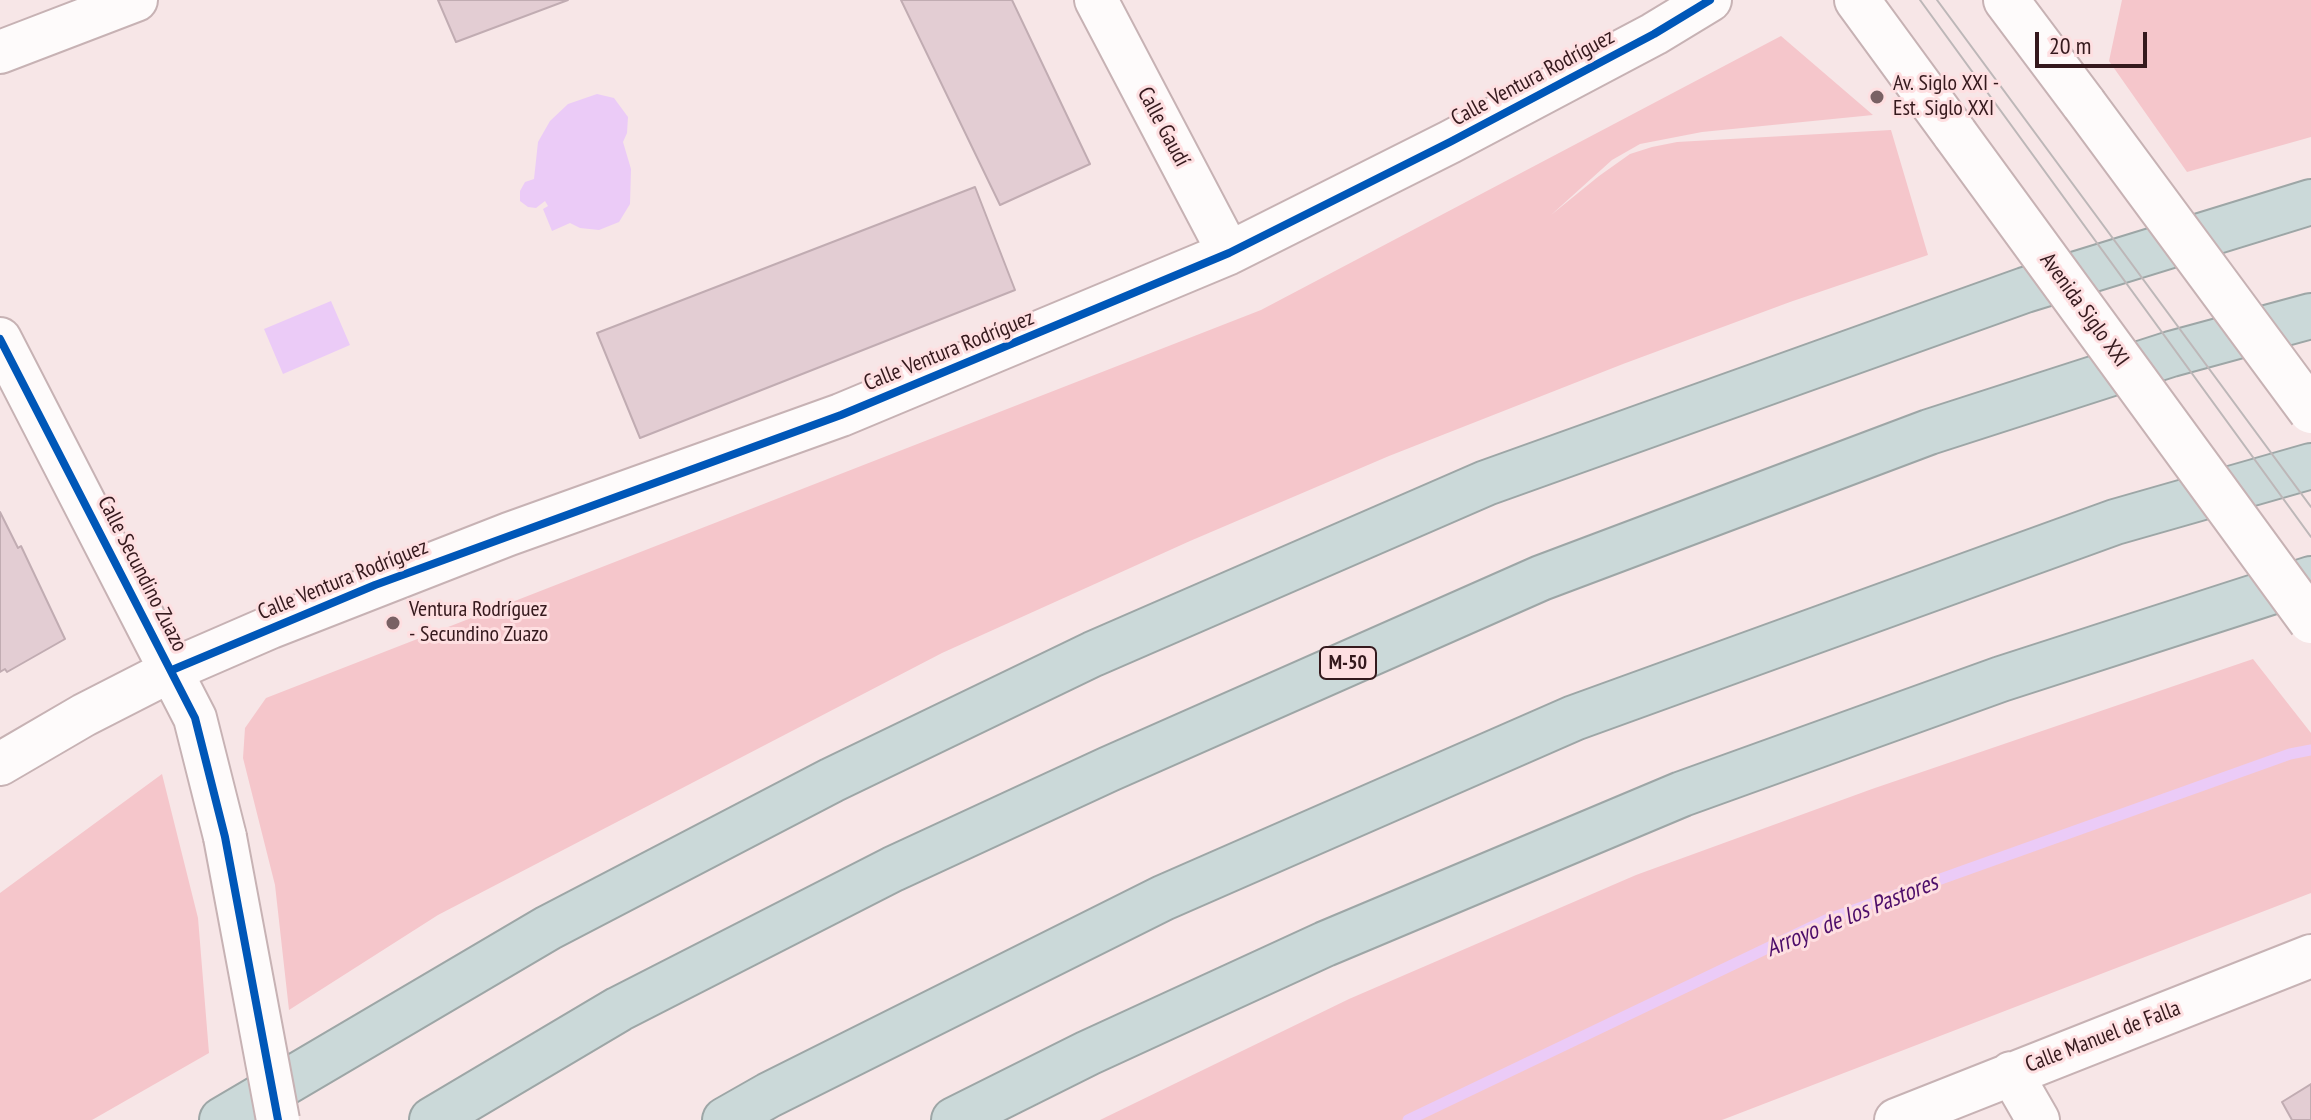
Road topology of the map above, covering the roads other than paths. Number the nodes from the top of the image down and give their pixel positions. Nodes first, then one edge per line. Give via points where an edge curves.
1 (136, 0) edge
2 (1096, 0) edge
3 (1710, 0) edge
4 (1857, 0) edge
5 (2006, 0) edge
6 (0, 52) edge
7 (2311, 202) edge
8 (1229, 253) junction
9 (2311, 316) edge
10 (0, 339) edge
11 (2311, 411) edge
12 (2311, 466) edge
13 (2311, 579) edge
14 (2311, 621) edge
15 (172, 670) junction
16 (0, 764) edge
17 (2311, 956) edge
18 (2011, 1073) junction
19 (222, 1120) edge
20 (278, 1120) edge
21 (432, 1120) edge
22 (725, 1120) edge
23 (954, 1120) edge
24 (1896, 1120) edge
25 (2038, 1120) edge

1 - 6 street
2 - 8 street, Calle Gaudí
3 - 8 street, Calle Ventura Rodríguez via 1450,142
4 - 14 street, Avenida Siglo XXI, bridge
5 - 11 street, bridge
7 - 19 highway via 2025,290 1486,483 1107,647 832,780 548,928
8 - 15 street, Calle Ventura Rodríguez via 841,415 375,585
9 - 21 highway, M-50 via 2171,354 1929,432 1541,578 893,869 619,1009
10 - 15 street, Calle Secundino Zuazo
12 - 22 highway via 2115,522 1574,718 1163,898
13 - 23 highway via 2001,679 1682,794 1325,944
15 - 16 street, Calle Ventura Rodríguez
15 - 20 street, Calle Secundino Zuazo, bridge via 195,718 225,837
17 - 18 street, Calle Manuel de Falla
18 - 24 street, Calle Manuel de Falla
18 - 25 street

